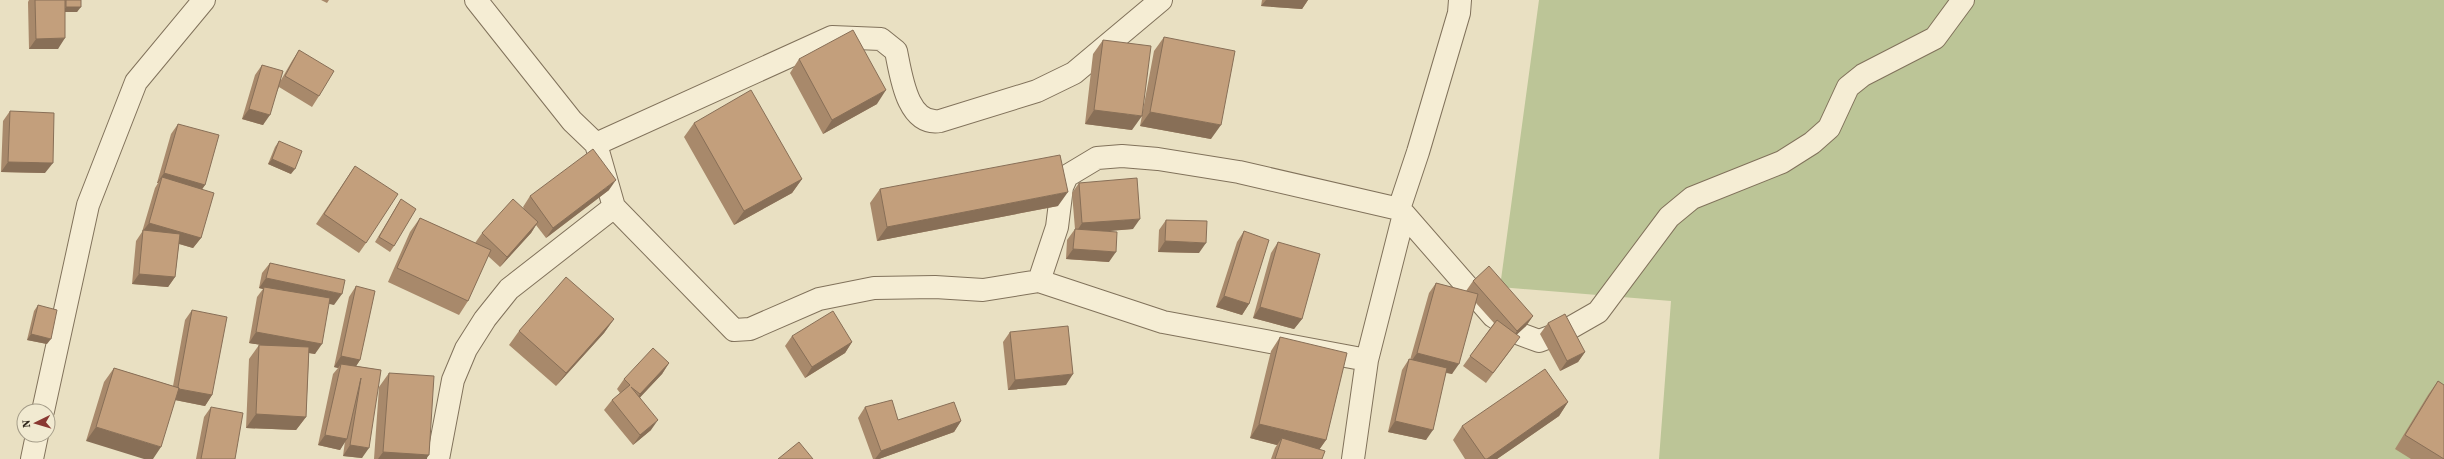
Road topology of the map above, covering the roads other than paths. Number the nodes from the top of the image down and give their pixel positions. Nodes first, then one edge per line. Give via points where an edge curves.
1 (204, 0) edge
2 (476, 0) edge
3 (1161, 0) edge
4 (1460, 0) edge
5 (1963, 0) edge
6 (596, 144) junction
7 (614, 207) junction
8 (1402, 212) junction
9 (1039, 281) junction
10 (1367, 360) junction
11 (45, 403) edge
12 (36, 443) edge
13 (32, 459) edge
14 (438, 459) edge
15 (1353, 459) edge

1 - 11 street via 136,82 88,205
2 - 6 street via 572,121
3 - 6 street via 1074,73 1037,91 940,121 930,123 915,113 901,76 896,51 881,39 832,36
4 - 8 street
5 - 8 street via 1935,38 1863,75 1848,87 1828,128 1812,143 1782,162 1692,198 1669,217 1598,312 1563,332 1539,341 1520,334 1493,316
6 - 7 street
7 - 9 street via 734,330 750,329 818,298 874,288 935,287 984,290
7 - 14 street via 509,289 486,319 466,349 453,380
8 - 9 street via 1239,172 1158,159 1122,156 1097,158 1067,176 1062,188 1057,227
8 - 10 street
9 - 10 street via 1163,322
10 - 15 street
12 - 13 street

